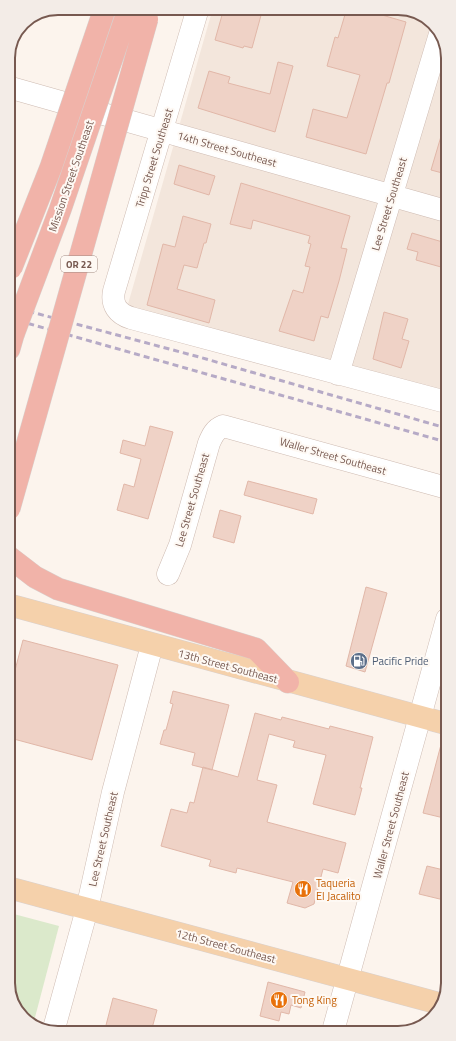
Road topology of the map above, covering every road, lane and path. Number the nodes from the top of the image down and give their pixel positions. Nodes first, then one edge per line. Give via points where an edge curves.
1 (103, 15) edge
2 (127, 15) edge
3 (149, 15) edge
4 (196, 15) edge
5 (438, 42) edge
6 (15, 89) edge
7 (162, 131) junction
8 (392, 196) junction
9 (441, 210) edge
10 (15, 259) edge
11 (15, 329) edge
12 (338, 374) junction
13 (441, 401) edge
14 (219, 428) joint
15 (441, 486) edge
16 (15, 488) edge
17 (15, 561) edge
18 (168, 574) dead end
19 (15, 606) edge
20 (441, 641) edge
21 (152, 645) junction
22 (288, 682) junction
23 (420, 717) junction
24 (441, 722) edge
25 (15, 889) edge
26 (87, 909) junction
27 (348, 979) junction
28 (436, 1003) edge
29 (55, 1026) edge
30 (334, 1026) edge

1 - 10 highway, Mission Street Southeast, bridge via 51,168
2 - 11 highway, Mission Street Southeast, bridge via 60,210
3 - 16 highway, OR 22, bridge
4 - 7 street, Tripp Street Southeast
5 - 8 street, Lee Street Southeast
6 - 7 street, 14th Street Southeast
7 - 8 street, 14th Street Southeast
7 - 12 street, Tripp Street Southeast via 113,296 115,307 131,318
8 - 9 street, 14th Street Southeast
8 - 12 street, Lee Street Southeast
12 - 13 street
14 - 15 street, Waller Street Southeast via 229,427
14 - 18 street, Lee Street Southeast via 212,434 180,545
17 - 22 highway via 35,577 58,589 256,649
19 - 21 main road, 13th Street Southeast
20 - 23 street, Waller Street Southeast
21 - 22 main road, 13th Street Southeast
21 - 26 street, Lee Street Southeast via 113,792
22 - 23 main road, 13th Street Southeast
23 - 24 main road, 13th Street Southeast
23 - 27 street, Waller Street Southeast
25 - 26 main road, 12th Street Southeast
26 - 27 main road, 12th Street Southeast
26 - 29 street, Lee Street Southeast
27 - 28 main road, 12th Street Southeast
27 - 30 street, Waller Street Southeast

